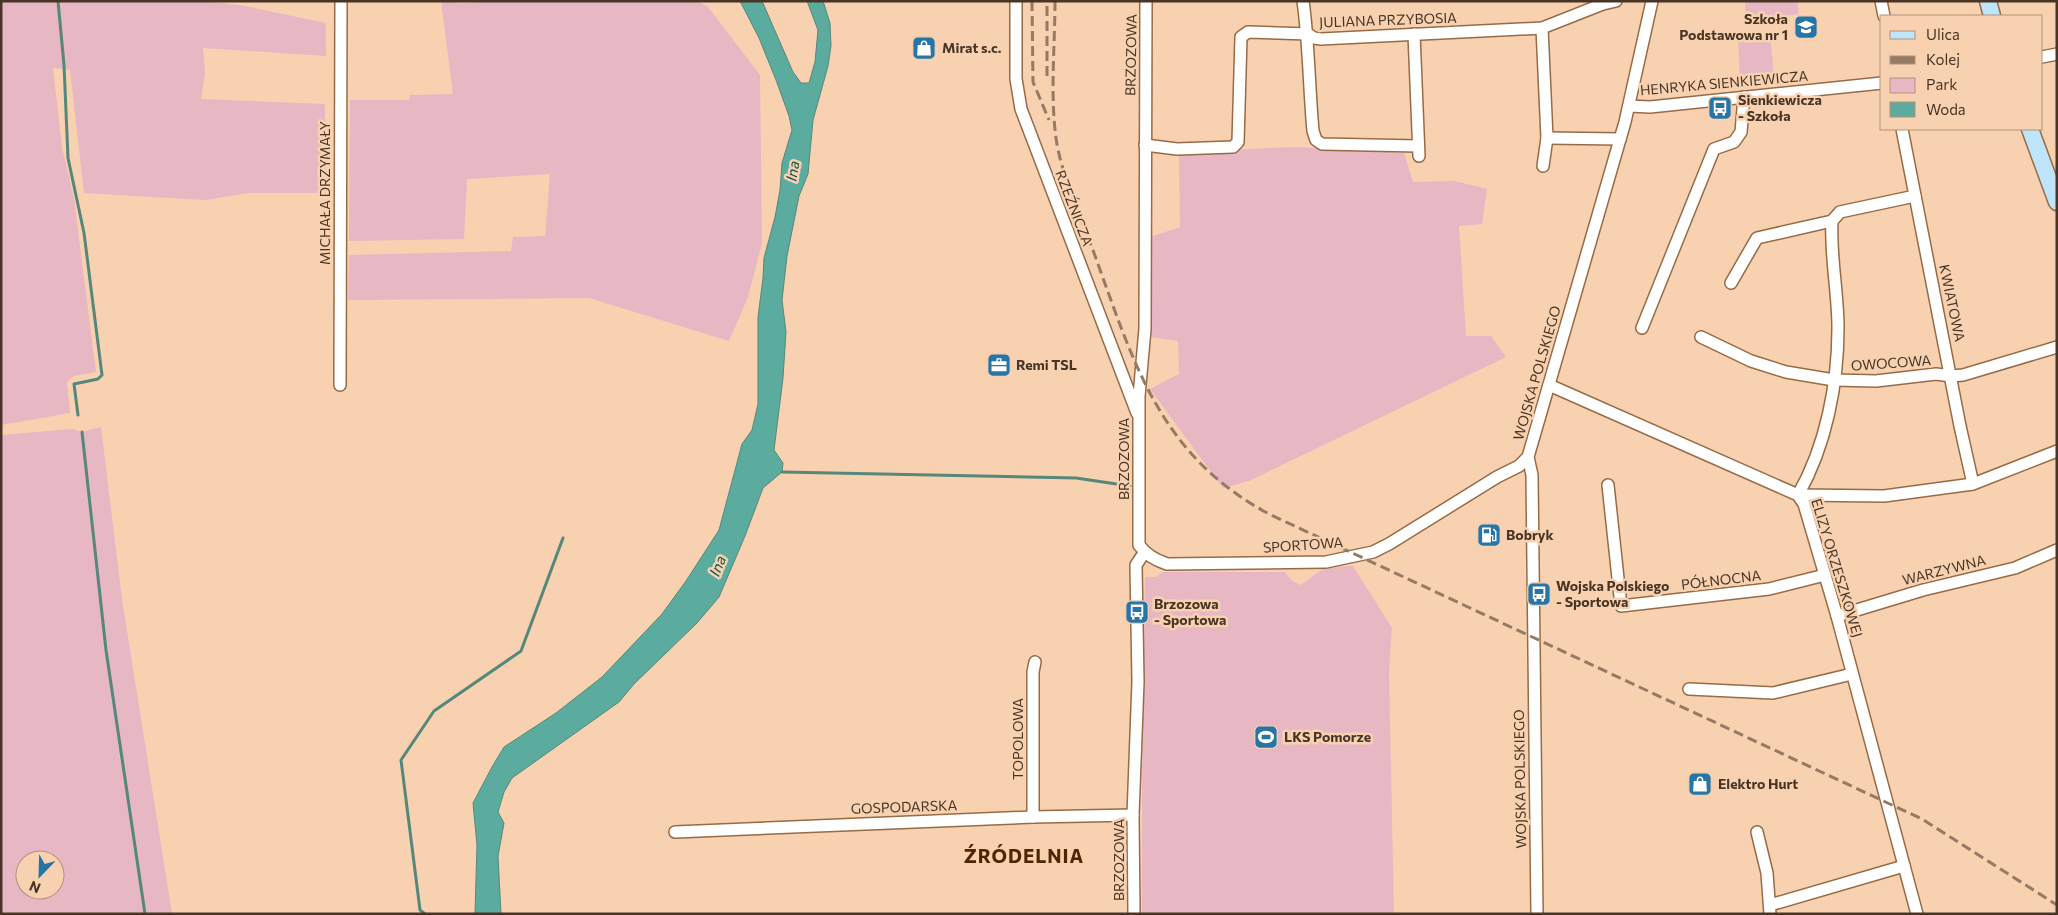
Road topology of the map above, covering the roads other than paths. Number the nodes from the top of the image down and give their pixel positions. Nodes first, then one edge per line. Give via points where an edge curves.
1 (340, 1) edge
2 (1016, 1) edge
3 (1146, 1) edge
4 (1303, 1) edge
5 (1616, 1) edge
6 (1881, 1) edge
7 (1988, 1) edge
8 (1649, 2) edge
9 (1603, 3) edge
10 (1884, 15) edge
11 (1992, 15) edge
12 (1542, 28) junction
13 (1308, 34) junction
14 (1414, 34) junction
15 (2057, 54) edge
16 (2043, 57) edge
17 (1880, 83) edge
18 (1744, 97) junction
19 (1629, 106) junction
20 (1902, 130) edge
21 (2030, 130) edge
22 (1547, 138) junction
23 (1620, 139) junction
24 (1145, 145) junction
25 (1543, 166) dead end
26 (1915, 196) junction
27 (2057, 202) edge
28 (1832, 221) junction
29 (1731, 283) dead end
30 (1642, 328) dead end
31 (1701, 337) dead end
32 (2057, 347) edge
33 (1951, 376) junction
34 (1834, 380) junction
35 (340, 385) dead end
36 (1550, 385) junction
37 (1139, 419) junction
38 (2057, 451) edge
39 (1528, 457) junction
40 (1973, 484) junction
41 (1608, 485) dead end
42 (1798, 495) junction
43 (2057, 550) edge
44 (1144, 553) junction
45 (1825, 576) junction
46 (1837, 616) junction
47 (1035, 662) dead end
48 (1852, 674) junction
49 (1689, 689) dead end
50 (1133, 815) junction
51 (1033, 817) junction
52 (675, 832) dead end
53 (1757, 832) dead end
54 (1904, 866) junction
55 (1770, 909) edge
56 (1134, 914) edge
57 (1537, 914) edge
58 (1916, 914) edge

1 - 35 street, MICHAŁA DRZYMAŁY
2 - 37 street, RZEŹNICZA via 1016,79 1021,109
3 - 24 street, BRZOZOWA
4 - 13 street
5 - 9 street, JULIANA PRZYBOSIA
6 - 10 street
7 - 11 street
8 - 19 street, WOJSKA POLSKIEGO
9 - 12 street, JULIANA PRZYBOSIA
12 - 14 street, JULIANA PRZYBOSIA
12 - 22 street
13 - 14 street, JULIANA PRZYBOSIA via 1321,39
13 - 14 street via 1307,54 1316,140 1322,144 1418,151
13 - 24 street, JULIANA PRZYBOSIA via 1248,32 1242,38 1238,142 1233,147 1177,149
15 - 16 street
17 - 18 street, HENRYKA SIENKIEWICZA
18 - 19 street, HENRYKA SIENKIEWICZA via 1650,107
18 - 30 street via 1741,132 1734,142 1714,149
19 - 23 street, WOJSKA POLSKIEGO
20 - 26 street, KWIATOWA
21 - 27 street
22 - 23 street
22 - 25 street
23 - 36 street, WOJSKA POLSKIEGO
24 - 37 street, BRZOZOWA via 1144,329
26 - 28 street via 1840,212
26 - 33 street, KWIATOWA
28 - 29 street via 1757,238
28 - 34 street via 1838,327
31 - 34 street, OWOCOWA via 1751,361 1786,372
32 - 33 street, OWOCOWA
33 - 34 street, OWOCOWA via 1936,374 1876,381
33 - 40 street, KWIATOWA
34 - 42 street via 1818,453
36 - 39 street, WOJSKA POLSKIEGO
36 - 42 street, ELIZY ORZESZKOWEJ
37 - 44 street, BRZOZOWA via 1139,544
38 - 40 street
39 - 44 street, SPORTOWA via 1519,466 1373,552 1319,562 1177,564 1155,560
39 - 57 street, WOJSKA POLSKIEGO via 1532,475
40 - 42 street via 1884,496
41 - 45 street, PÓŁNOCNA via 1621,606 1769,589
42 - 45 street, ELIZY ORZESZKOWEJ via 1804,504
43 - 46 street, WARZYWNA via 2015,568 1923,590
44 - 50 street, BRZOZOWA via 1136,565 1138,682
45 - 46 street, ELIZY ORZESZKOWEJ
46 - 48 street, ELIZY ORZESZKOWEJ
47 - 51 street, TOPOLOWA
48 - 49 street via 1773,693
48 - 54 street, ELIZY ORZESZKOWEJ
50 - 51 street, GOSPODARSKA
50 - 56 street, BRZOZOWA
51 - 52 street, GOSPODARSKA
53 - 55 street via 1767,873
54 - 55 street
54 - 58 street, ELIZY ORZESZKOWEJ

